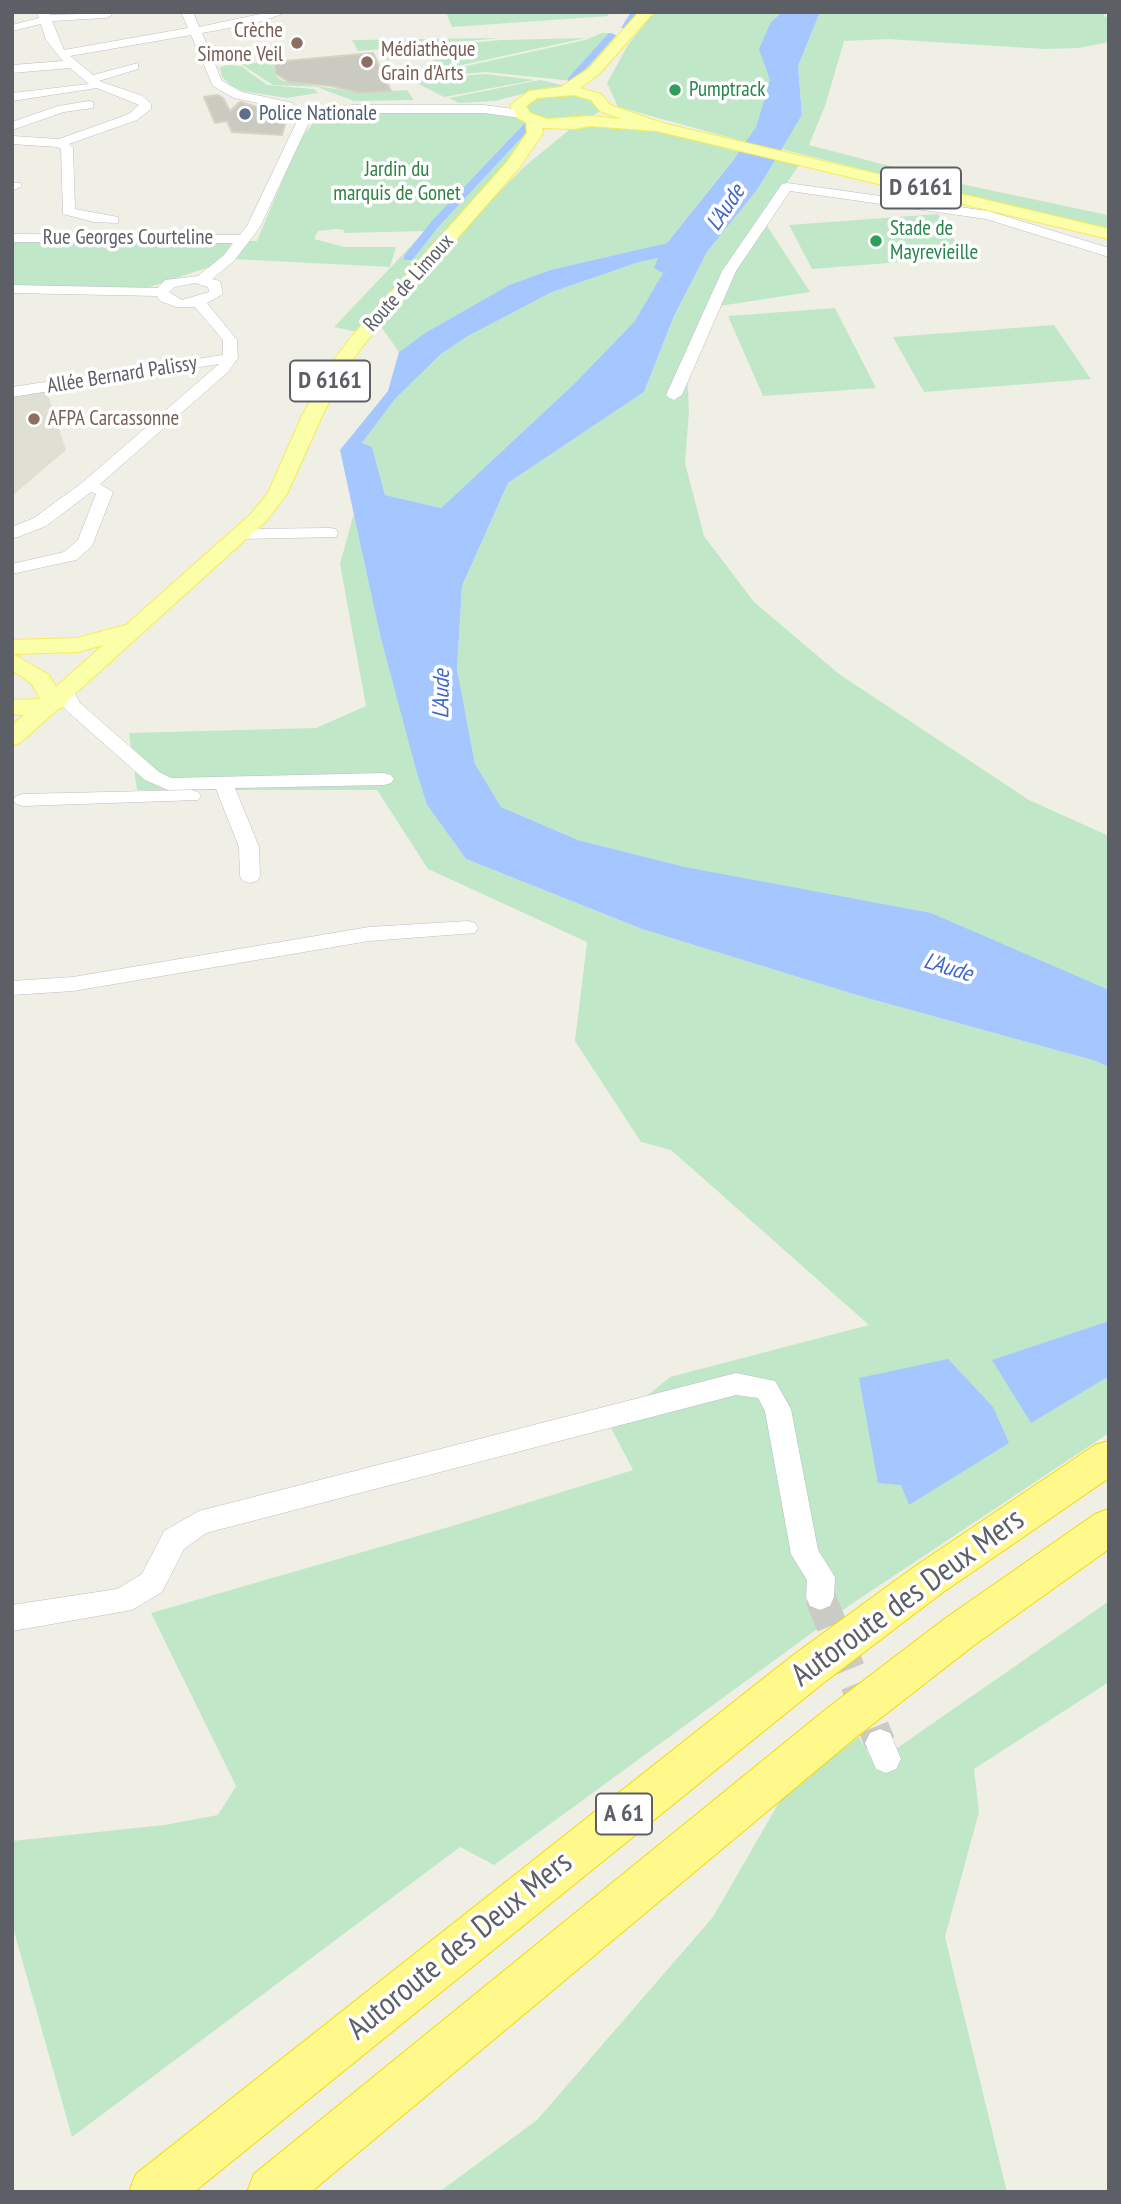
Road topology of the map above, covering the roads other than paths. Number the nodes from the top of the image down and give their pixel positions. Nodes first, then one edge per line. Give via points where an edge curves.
1 (187, 12) edge
2 (282, 12) edge
3 (647, 12) edge
4 (43, 15) edge
5 (106, 15) dead end
6 (236, 18) edge
7 (12, 28) edge
8 (194, 30) junction
9 (617, 49) junction
10 (61, 54) junction
11 (74, 64) junction
12 (134, 65) dead end
13 (12, 69) edge
14 (95, 84) junction
15 (566, 91) junction
16 (12, 97) edge
17 (601, 103) junction
18 (89, 105) dead end
19 (289, 106) junction
20 (335, 109) junction
21 (526, 111) junction
22 (306, 115) junction
23 (582, 123) junction
24 (12, 126) edge
25 (657, 126) junction
26 (12, 140) edge
27 (60, 143) junction
28 (513, 165) junction
29 (113, 220) dead end
30 (1109, 234) edge
31 (12, 238) edge
32 (244, 239) junction
33 (1109, 253) edge
34 (203, 279) junction
35 (12, 289) edge
36 (162, 292) junction
37 (199, 302) junction
38 (232, 358) junction
39 (12, 392) edge
40 (674, 395) dead end
41 (89, 485) junction
42 (12, 533) edge
43 (330, 533) dead end
44 (242, 534) junction
45 (12, 569) edge
46 (164, 605) junction
47 (136, 627) junction
48 (12, 647) edge
49 (12, 660) edge
50 (65, 702) junction
51 (12, 707) edge
52 (12, 738) edge
53 (384, 779) dead end
54 (227, 790) junction
55 (23, 800) dead end
56 (250, 876) dead end
57 (468, 928) dead end
58 (12, 988) edge
59 (1109, 1457) edge
60 (1109, 1526) edge
61 (820, 1597) tunnel mouth
62 (12, 1618) edge
63 (154, 2192) edge
64 (272, 2192) edge

1 - 8 street
2 - 6 street
3 - 9 main road
4 - 5 street
4 - 7 street
4 - 10 street
6 - 8 street
8 - 10 street
8 - 19 street via 217,83 238,94
9 - 15 main road
9 - 17 main road via 597,89
10 - 11 street
11 - 13 street
11 - 14 street
12 - 14 street
14 - 16 street
14 - 27 street via 139,99 145,109
15 - 17 main road
15 - 21 main road via 542,92
17 - 23 main road via 601,115
17 - 25 main road, D 6161
18 - 24 street
19 - 20 street via 304,101 329,103
19 - 22 street via 286,109 291,112
20 - 21 street
20 - 22 street
21 - 23 main road via 552,124
21 - 28 main road, D 6161 via 535,133
22 - 32 street
23 - 25 main road, D 6161
23 - 28 main road, D 6161 via 552,135
25 - 30 main road, D 6161
26 - 27 street
27 - 29 street via 67,148 68,211
28 - 44 main road, Route de Limoux / D 6161 via 345,358 312,415 277,494
31 - 32 street, Rue Georges Courteline
32 - 34 street
33 - 40 street via 988,215 787,187 729,271
34 - 36 street via 177,281
34 - 37 street via 218,289 210,299
35 - 36 street
36 - 37 street via 172,302
37 - 38 street via 230,340
38 - 39 street, Allée Bernard Palissy
38 - 41 street
41 - 42 street via 40,523
41 - 45 street via 105,492 86,542 70,556
43 - 44 street
44 - 46 main road, Route de Limoux / D 6161
46 - 47 main road, D 6161
46 - 50 main road, D 6161 via 146,628
47 - 48 main road, D 6161 via 78,645
47 - 50 main road, D 6161
49 - 50 main road
50 - 51 main road
50 - 52 main road
50 - 54 street via 152,776 168,784
53 - 54 street
54 - 55 street
54 - 56 street via 249,847
57 - 58 street via 369,934 73,984
59 - 63 highway, Autoroute des Deux Mers / A 61 via 928,1580 807,1670
60 - 64 highway, Autoroute des Deux Mers / A 61 via 840,1724
61 - 62 street via 821,1577 805,1554 778,1409 766,1389 736,1384 199,1523 174,1540 152,1583 122,1601

